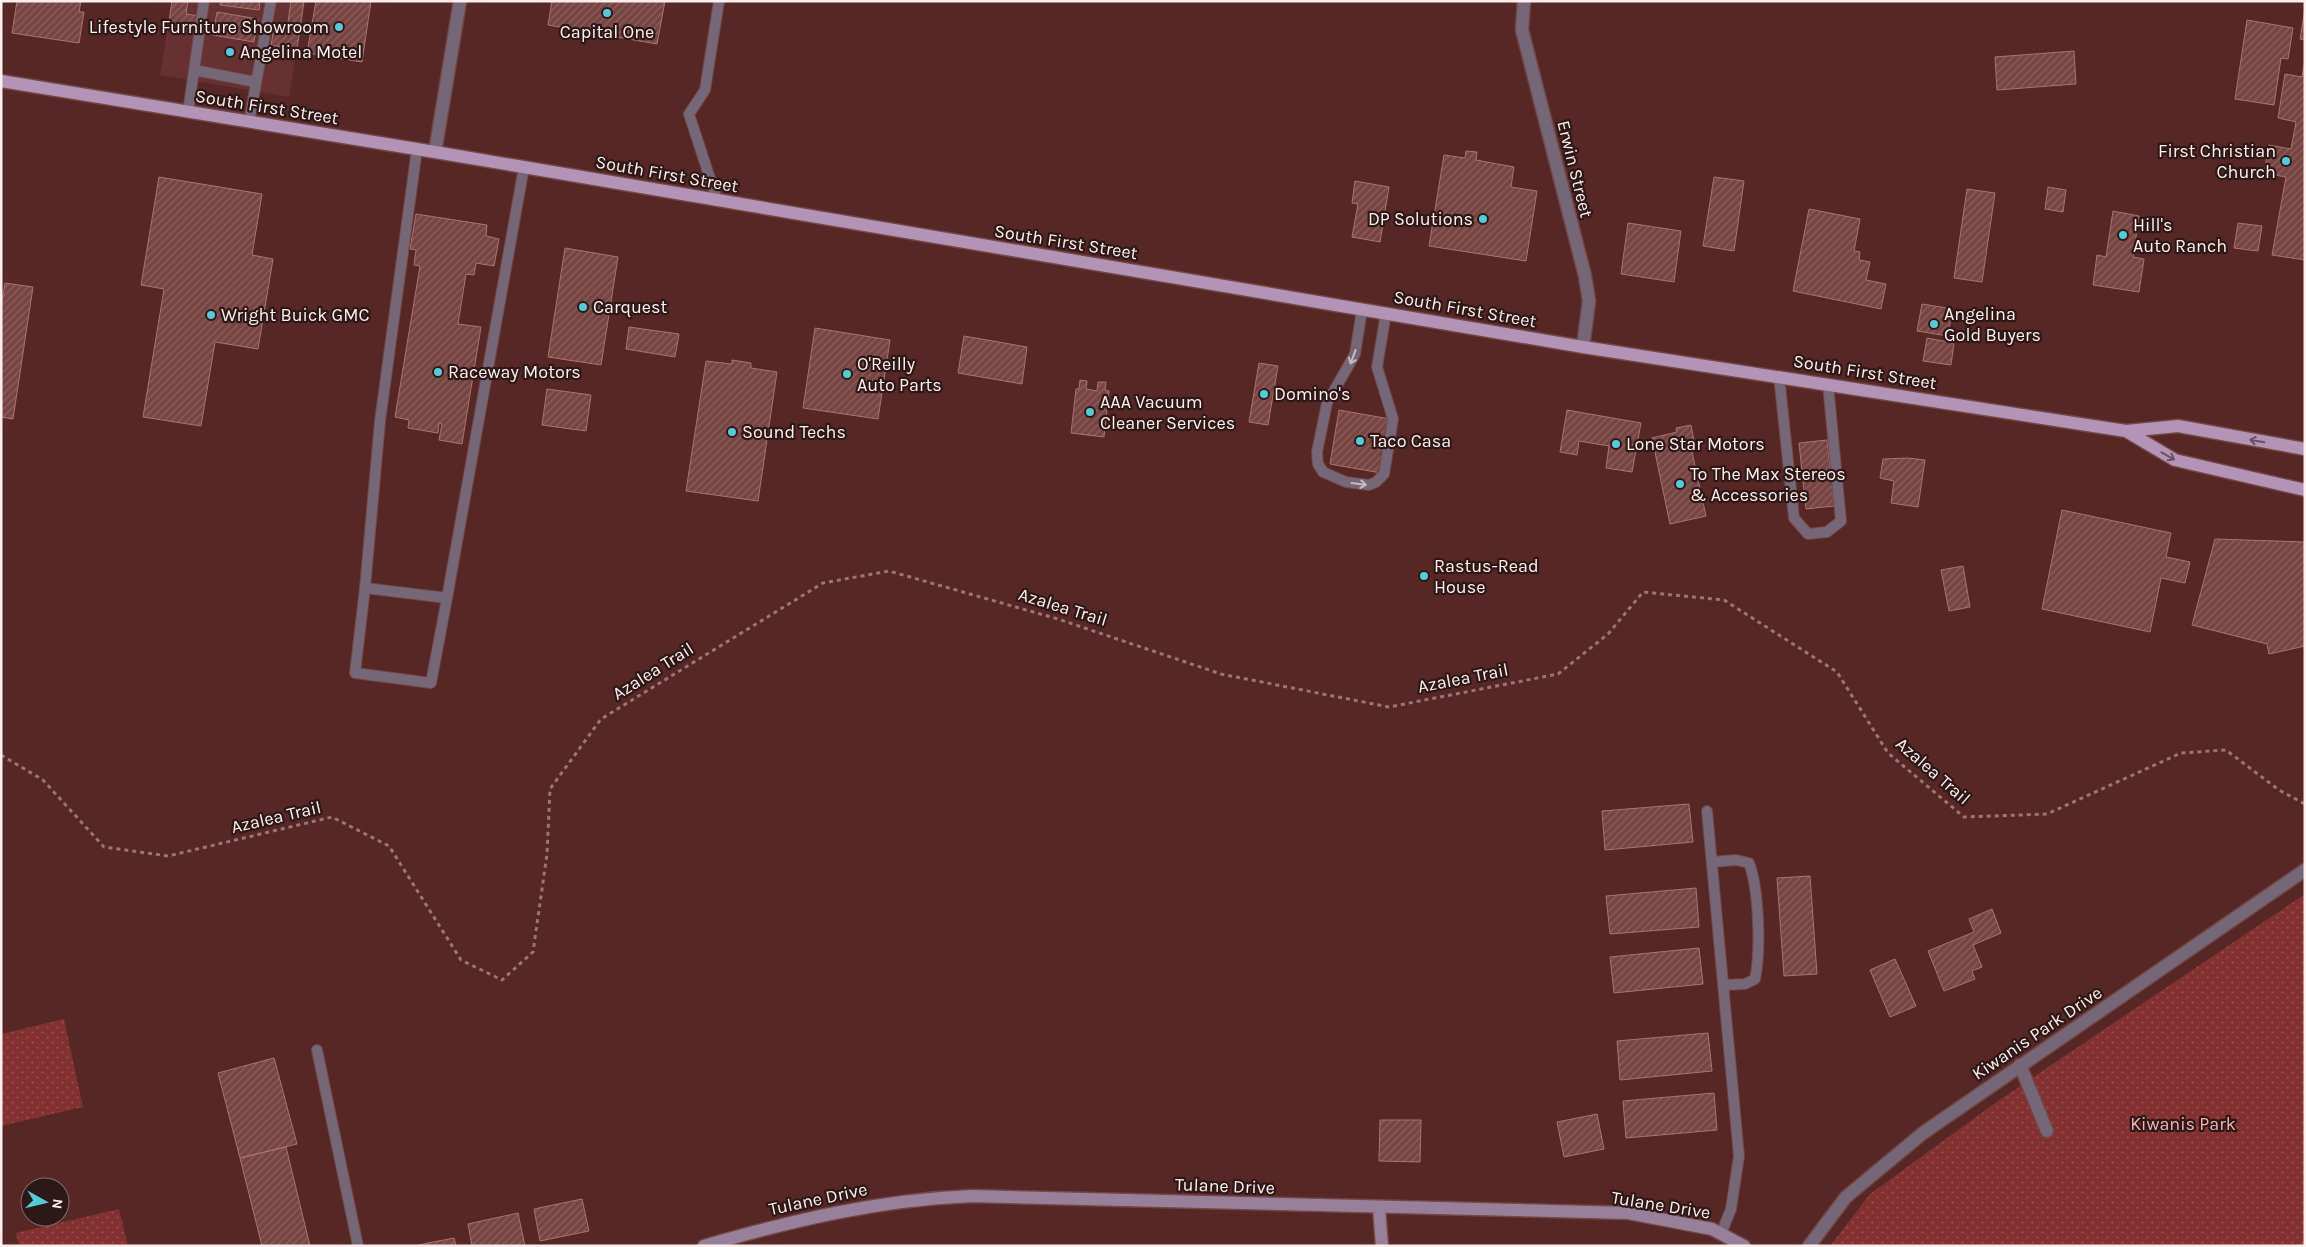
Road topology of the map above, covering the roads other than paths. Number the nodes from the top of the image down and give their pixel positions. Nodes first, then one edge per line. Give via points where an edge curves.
1 (204, 1) edge
2 (270, 1) edge
3 (460, 1) edge
4 (719, 1) edge
5 (1524, 1) edge
6 (194, 70) junction
7 (1, 81) edge
8 (256, 82) junction
9 (188, 112) junction
10 (249, 122) junction
11 (417, 149) junction
12 (435, 152) junction
13 (524, 167) junction
14 (717, 200) junction
15 (1362, 310) junction
16 (1386, 313) junction
17 (1583, 347) junction
18 (1779, 376) junction
19 (1828, 384) junction
20 (2126, 432) junction
21 (2305, 449) edge
22 (2305, 490) edge
23 (365, 588) junction
24 (447, 598) junction
25 (1707, 811) dead end
26 (1712, 862) junction
27 (2305, 870) edge
28 (1723, 985) junction
29 (316, 1050) dead end
30 (2020, 1065) junction
31 (2047, 1132) dead end
32 (1379, 1208) junction
33 (1721, 1234) junction
34 (358, 1246) edge
35 (704, 1246) edge
36 (1382, 1246) edge
37 (1744, 1246) edge
38 (1809, 1246) edge

1 - 6 lane
2 - 8 lane
3 - 12 street
4 - 14 lane via 705,90 689,114
5 - 17 street, Erwin Street via 1522,30 1585,276 1588,301
6 - 8 lane
6 - 9 lane
7 - 9 main road, South First Street
8 - 10 lane
9 - 10 main road, South First Street
10 - 11 main road, South First Street
11 - 12 main road, South First Street
11 - 23 lane via 380,421
12 - 13 main road, South First Street
13 - 14 main road, South First Street
13 - 24 lane
14 - 15 main road, South First Street
15 - 16 main road, South First Street
15 -> 16 lane via 1355,354 1327,403 1318,464 1323,472 1346,482 1369,485 1384,474 1393,419 1377,367
16 - 17 main road, South First Street
17 - 18 main road, South First Street
18 - 19 main road, South First Street
18 - 19 lane via 1794,518 1808,534 1827,532 1841,521
19 - 20 main road, South First Street
21 -> 20 main road, South First Street via 2178,426
20 -> 22 main road, South First Street via 2175,460
23 - 24 lane
23 - 24 lane via 355,673 431,683
25 - 26 lane
26 - 28 lane
26 - 28 lane via 1736,860 1749,863 1754,877 1759,962 1755,978 1745,984
27 - 30 street, Kiwanis Park Drive
28 - 33 lane via 1739,1156 1731,1209
29 - 34 lane
30 - 31 street
30 - 38 street, Kiwanis Park Drive via 1923,1133 1846,1197
32 - 33 street, Tulane Drive via 1628,1213 1712,1229
32 - 35 street, Tulane Drive via 972,1196 926,1198 830,1212
32 - 36 street
33 - 37 street, Tulane Drive

